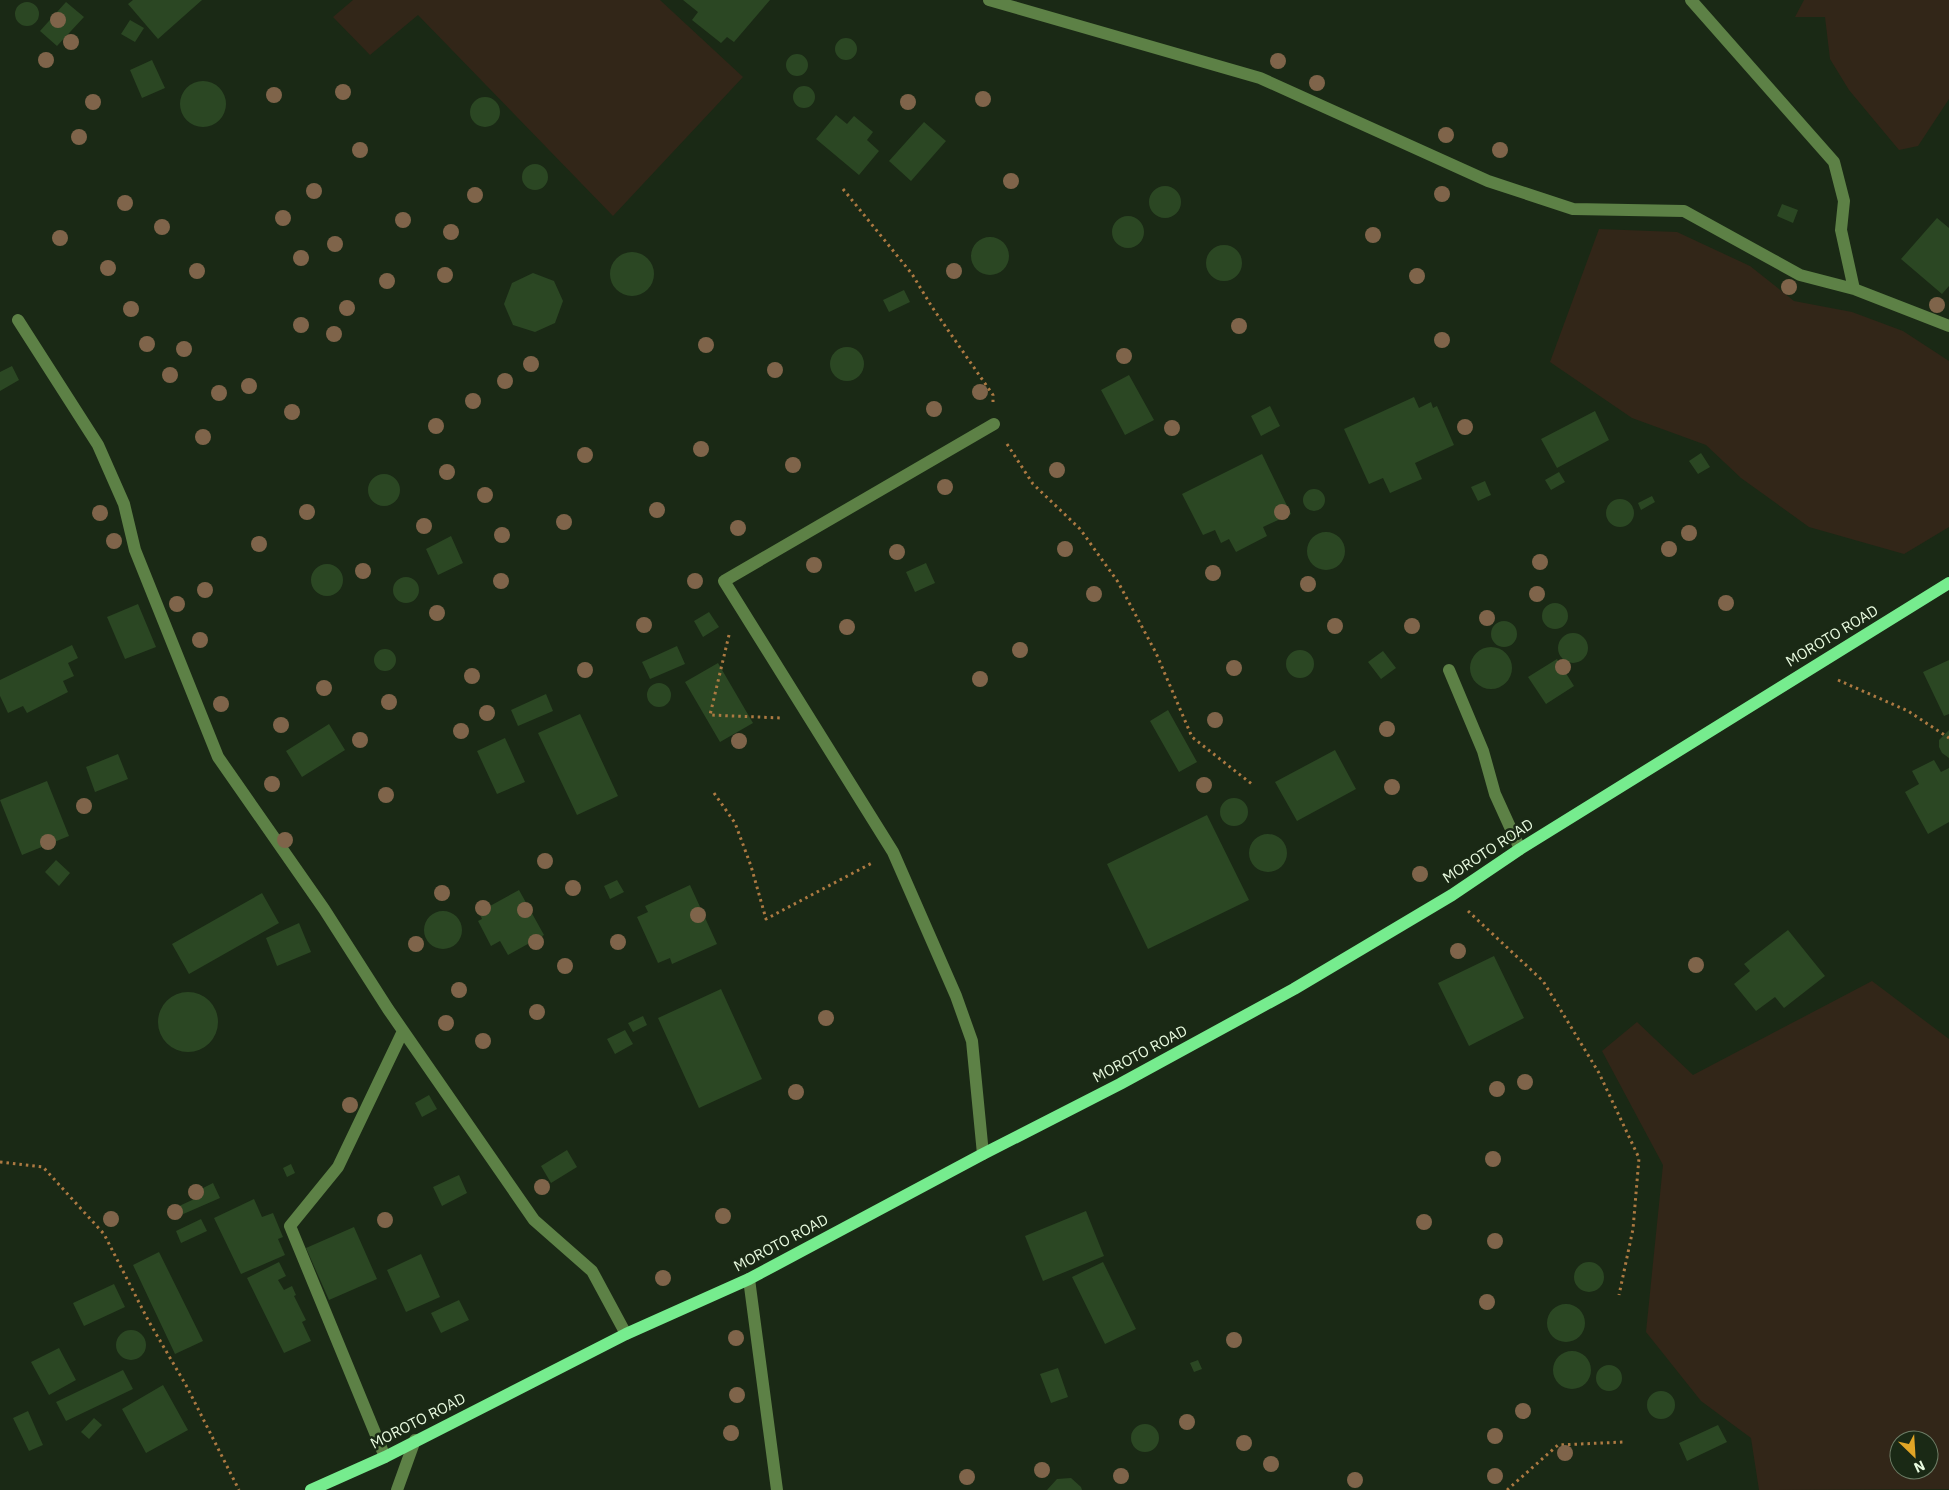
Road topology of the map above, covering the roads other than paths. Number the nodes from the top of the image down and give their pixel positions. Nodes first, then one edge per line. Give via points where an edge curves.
1 (990, 0) edge
2 (1692, 0) edge
3 (1854, 289) junction
4 (18, 320) dead end
5 (1949, 326) edge
6 (994, 424) road end
7 (1949, 583) edge
8 (1449, 670) dead end
9 (1520, 849) junction
10 (404, 1031) junction
11 (983, 1154) junction
12 (749, 1279) junction
13 (626, 1334) junction
14 (415, 1440) junction
15 (385, 1457) junction
16 (311, 1490) edge
17 (397, 1490) edge
18 (777, 1490) edge

1 - 3 street via 1260,78 1488,181 1573,208 1684,211 1800,275
2 - 3 street via 1834,162 1844,201 1841,230
3 - 5 street
4 - 10 street via 98,444 124,504 135,550 218,757
6 - 11 street via 724,581 893,852 956,996 972,1041
7 - 9 main road, MOROTO ROAD
8 - 9 street via 1483,751 1495,794
9 - 11 main road, MOROTO ROAD via 1452,895 1294,989
10 - 13 street via 534,1220 592,1270
10 - 15 street via 338,1167 290,1226
11 - 12 main road, MOROTO ROAD
12 - 13 main road, MOROTO ROAD
12 - 18 street
13 - 14 main road, MOROTO ROAD
14 - 15 main road, MOROTO ROAD
14 - 17 street
15 - 16 main road, MOROTO ROAD

